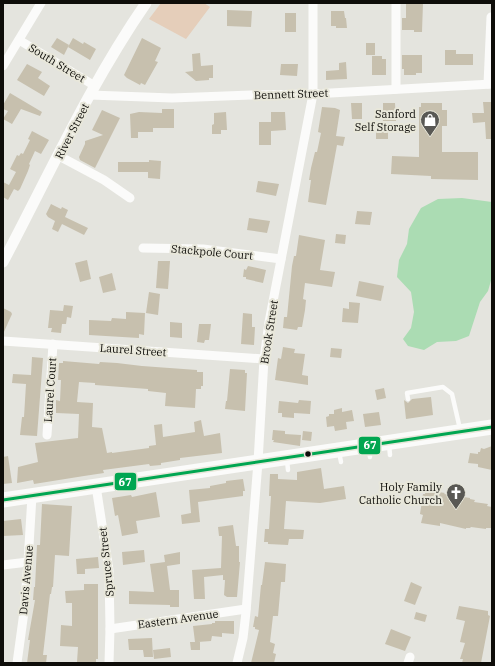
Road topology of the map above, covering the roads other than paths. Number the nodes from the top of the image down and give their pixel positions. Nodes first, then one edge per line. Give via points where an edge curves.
1 (41, 3) edge
2 (146, 3) edge
3 (313, 3) edge
4 (396, 3) edge
5 (492, 17) edge
6 (19, 40) junction
7 (3, 66) edge
8 (490, 84) edge
9 (396, 89) junction
10 (93, 90) junction
11 (313, 94) junction
12 (59, 156) junction
13 (130, 198) dead end
14 (143, 248) dead end
15 (281, 259) junction
16 (3, 262) edge
17 (3, 341) edge
18 (53, 344) junction
19 (264, 359) junction
20 (419, 391) junction
21 (413, 392) junction
22 (420, 397) dead end
23 (414, 398) dead end
24 (408, 399) dead end
25 (492, 427) edge
26 (460, 432) junction
27 (46, 435) dead end
28 (258, 462) junction
29 (96, 486) junction
30 (32, 496) junction
31 (3, 500) edge
32 (28, 562) junction
33 (3, 566) edge
34 (246, 609) junction
35 (110, 629) junction
36 (17, 663) edge
37 (109, 663) edge
38 (237, 663) edge

1 - 6 street
2 - 10 street, River Street
3 - 11 street, Brook Street
4 - 9 street
5 - 8 street
6 - 7 street
6 - 10 street, South Street
8 - 9 street, Bennett Street via 452,90 412,92
9 - 11 street, Bennett Street
10 - 11 street, Bennett Street via 172,98
10 - 12 street, River Street
11 - 15 street, Brook Street
12 - 13 street via 104,180
12 - 16 street, River Street
14 - 15 street, Stackpole Court via 202,249
15 - 19 street, Brook Street
17 - 18 street, Laurel Street
18 - 19 street, Laurel Street
18 - 27 street, Laurel Court
19 - 28 street, Brook Street
20 - 21 lane
20 - 22 lane
20 - 26 lane via 444,387 452,394
21 - 23 lane
21 - 24 lane via 407,393
25 - 26 highway
26 - 28 highway via 390,449 287,464
28 - 29 highway
28 - 34 street, Brook Street
29 - 30 highway
29 - 35 street, Spruce Street via 100,539 109,570
30 - 31 highway
30 - 32 street, Davis Avenue
32 - 33 street
32 - 36 street, Davis Avenue
34 - 35 street, Eastern Avenue
34 - 38 street, Brook Street
35 - 37 street, Spruce Street

